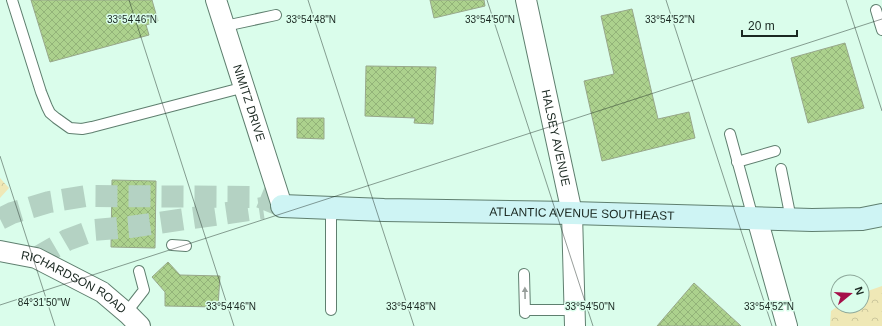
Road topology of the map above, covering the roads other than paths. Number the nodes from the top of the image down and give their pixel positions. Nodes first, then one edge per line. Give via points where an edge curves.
1 (12, 0) edge
2 (216, 0) edge
3 (526, 0) edge
4 (876, 10) dead end
5 (276, 15) dead end
6 (225, 26) junction
7 (882, 30) edge
8 (244, 88) junction
9 (730, 134) dead end
10 (775, 151) dead end
11 (737, 162) junction
12 (781, 169) dead end
13 (282, 206) joint
14 (331, 208) junction
15 (572, 213) junction
16 (882, 215) edge
17 (755, 218) junction
18 (791, 219) junction
19 (172, 245) dead end
20 (186, 246) dead end
21 (0, 251) edge
22 (139, 271) dead end
23 (524, 274) dead end
24 (331, 310) dead end
25 (575, 318) edge
26 (133, 319) edge
27 (787, 326) edge

1 - 8 lane via 47,107 62,124 70,128 92,127
2 - 6 street, NIMITZ DRIVE
3 - 15 street, HALSEY AVENUE
4 - 7 lane
5 - 6 lane
6 - 8 street, NIMITZ DRIVE
8 - 13 street, NIMITZ DRIVE
9 - 11 lane
10 - 11 lane
11 - 17 lane
12 - 18 lane
13 - 14 street, ATLANTIC AVENUE SOUTHEAST
14 - 15 street, ATLANTIC AVENUE SOUTHEAST
14 - 24 lane
15 - 17 street, ATLANTIC AVENUE SOUTHEAST
15 - 25 street, HALSEY AVENUE
16 - 18 street, ATLANTIC AVENUE SOUTHEAST via 862,219
17 - 18 street, ATLANTIC AVENUE SOUTHEAST
17 - 27 street
19 - 20 lane
21 - 26 street, RICHARDSON ROAD via 36,258 102,292
22 - 26 lane via 144,290
25 -> 23 lane via 525,311

